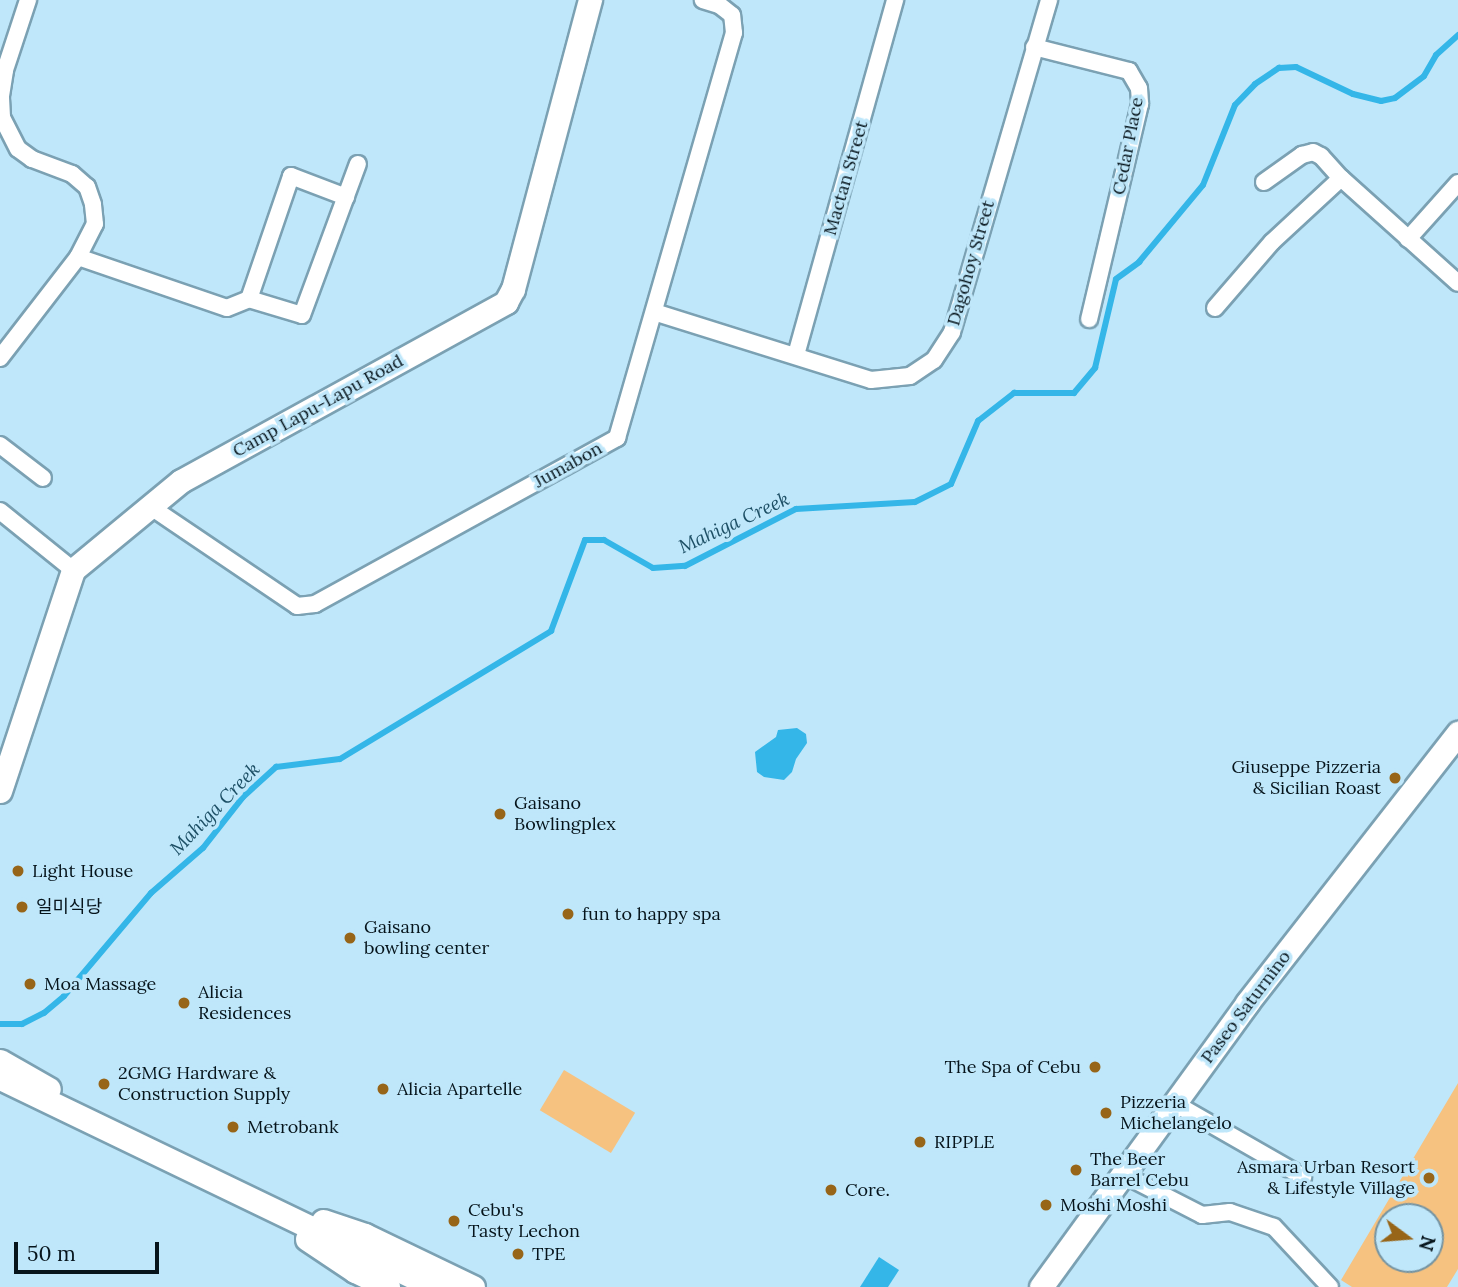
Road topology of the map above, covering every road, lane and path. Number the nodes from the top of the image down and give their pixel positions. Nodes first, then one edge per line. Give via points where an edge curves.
1 (28, 0) edge
2 (590, 0) edge
3 (703, 0) edge
4 (895, 0) edge
5 (1049, 0) edge
6 (1034, 47) junction
7 (358, 164) dead end
8 (1341, 178) junction
9 (1264, 182) dead end
10 (1458, 183) edge
11 (346, 197) junction
12 (1408, 239) junction
13 (78, 257) junction
14 (1458, 283) edge
15 (249, 299) junction
16 (1215, 308) dead end
17 (654, 312) junction
18 (1089, 319) dead end
19 (796, 355) junction
20 (0, 358) edge
21 (0, 445) edge
22 (43, 478) dead end
23 (148, 505) junction
24 (0, 511) edge
25 (73, 569) junction
26 (1458, 733) edge
27 (0, 791) edge
28 (0, 1061) edge
29 (9, 1086) edge
30 (1174, 1103) junction
31 (130, 1141) junction
32 (1124, 1175) junction
33 (1303, 1177) dead end
34 (234, 1192) junction
35 (388, 1287) edge
36 (434, 1287) edge
37 (473, 1287) edge
38 (1041, 1287) edge
39 (1330, 1287) edge

1 - 13 street via 5,70 2,117 18,149 72,174 87,187 94,224
2 - 23 street, Camp Lapu-Lapu Road via 506,302 181,481
3 - 17 street, Jumabon via 732,15 734,33
4 - 19 street, Mactan Street
5 - 6 street, Dagohoy Street
6 - 18 street, Cedar Place via 1129,71 1139,88 1140,104
6 - 19 street, Dagohoy Street via 952,332 934,360 910,376 871,380
7 - 11 street
8 - 9 street via 1313,152
8 - 12 street
8 - 16 street via 1272,242
10 - 12 street
11 - 15 street via 302,315
11 - 15 street via 291,176
12 - 14 street
13 - 15 street via 219,308
13 - 20 street
17 - 19 street, Dagohoy Street
17 - 23 street, Jumabon via 617,438 315,604 297,606
21 - 22 street
23 - 25 street, Camp Lapu-Lapu Road
24 - 25 street
25 - 27 street
26 - 30 street, Paseo Saturnino
28 - 29 street
29 - 31 street
29 - 31 street
30 - 32 street, Paseo Saturnino
30 - 33 street
31 - 34 street
32 - 38 street, Paseo Saturnino
32 - 39 street via 1202,1214 1230,1212 1274,1227
34 - 35 street via 347,1266
34 - 36 street
34 - 37 street via 365,1235

